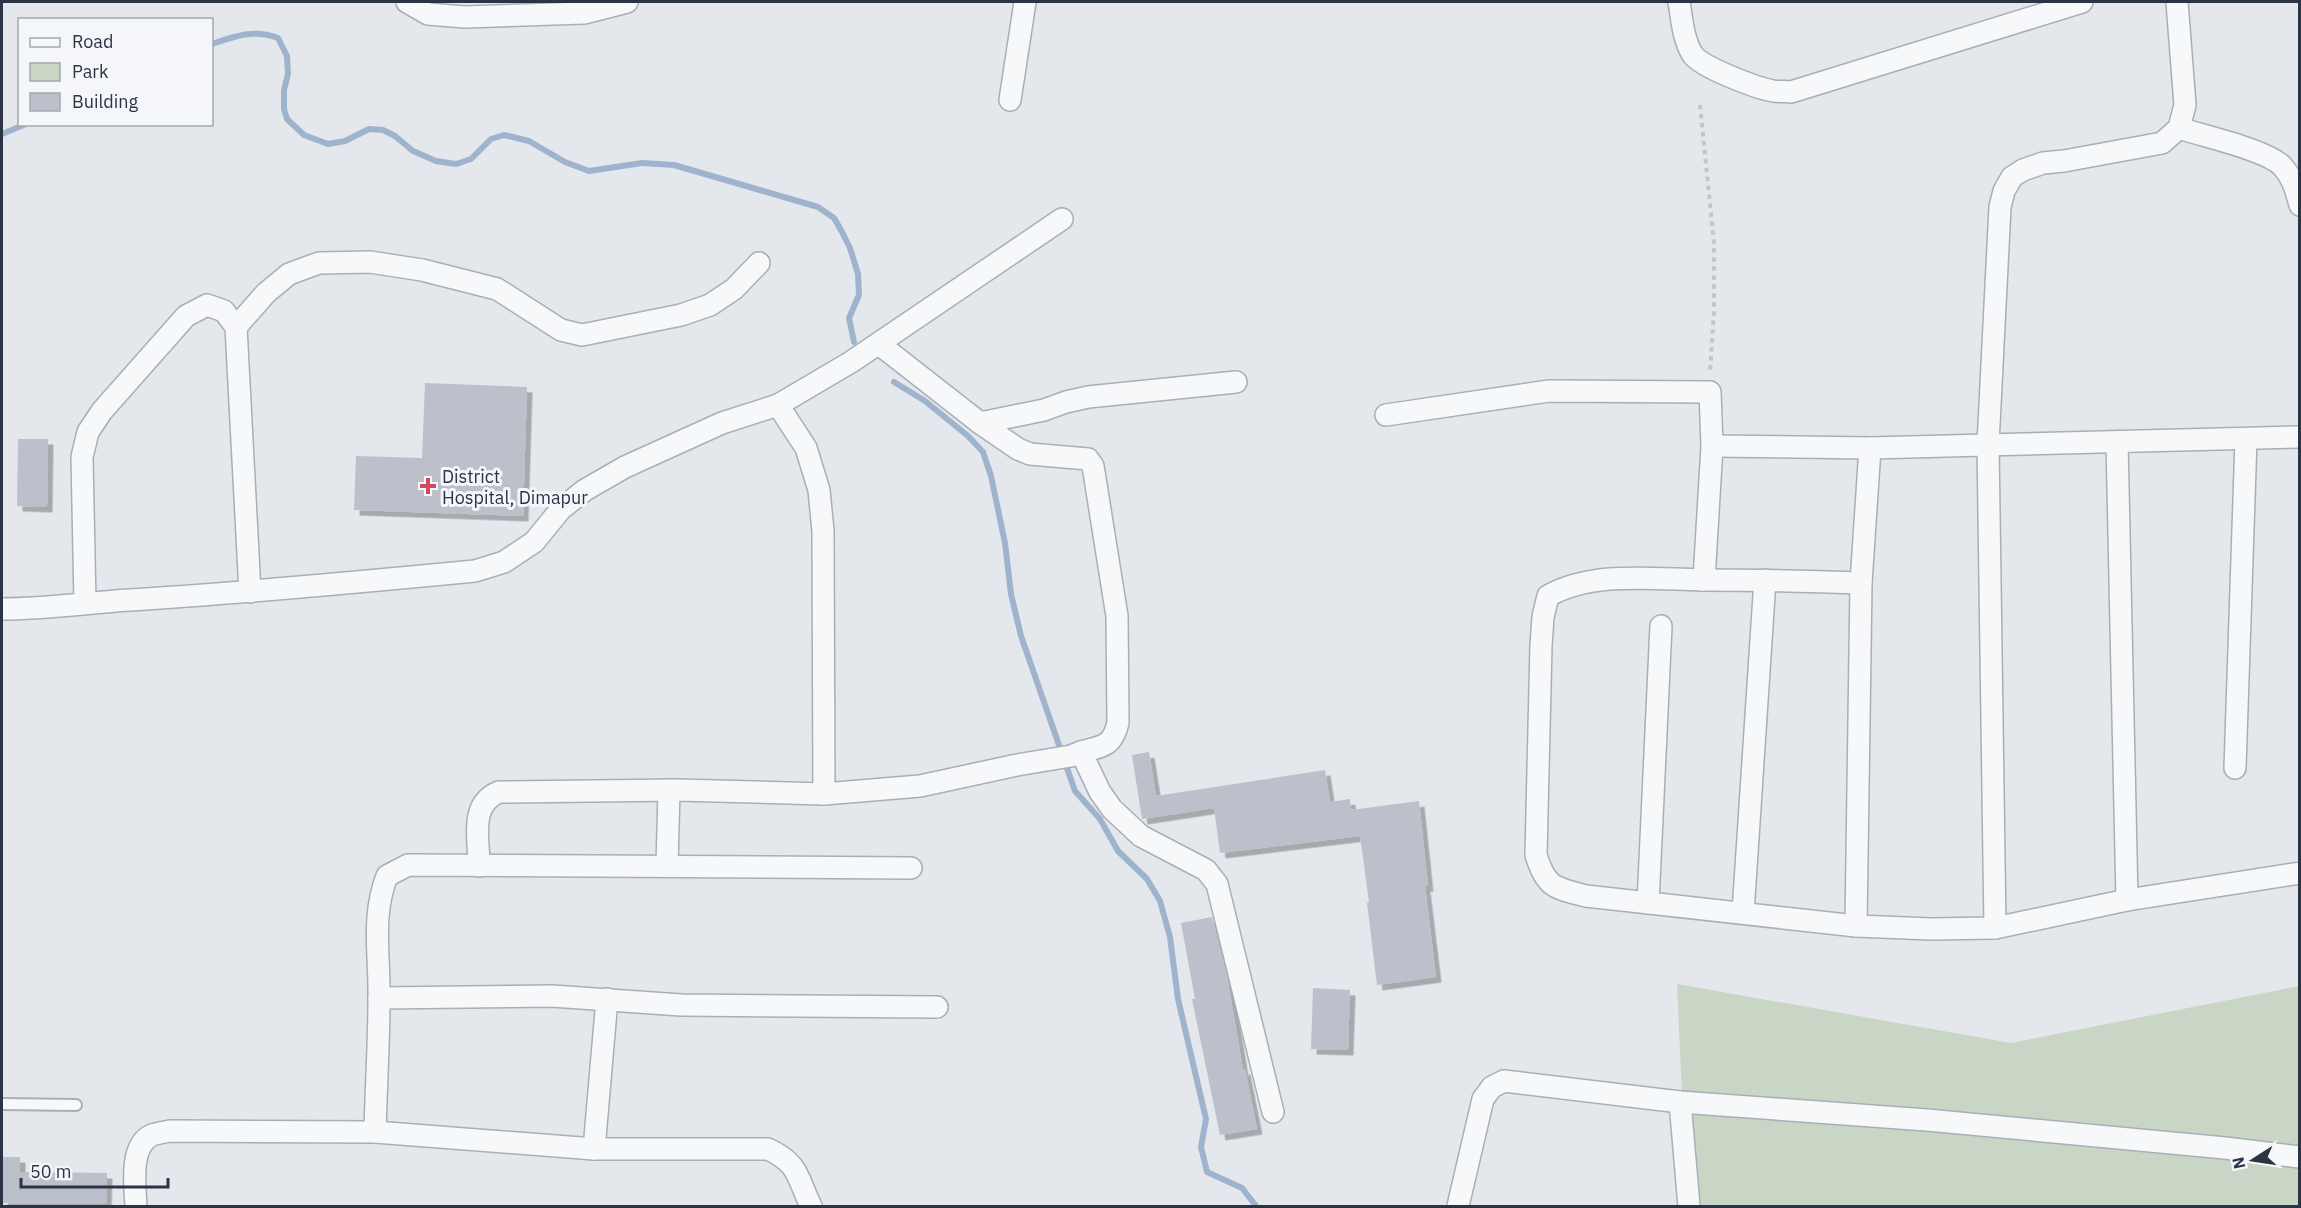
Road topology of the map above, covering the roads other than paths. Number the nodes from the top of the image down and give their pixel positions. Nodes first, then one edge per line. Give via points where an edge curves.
1 (407, 2) edge
2 (627, 2) edge
3 (1026, 2) edge
4 (1679, 2) edge
5 (2082, 2) edge
6 (2177, 2) edge
7 (1010, 100) dead end
8 (2179, 128) junction
9 (2300, 205) edge
10 (1062, 219) dead end
11 (759, 263) dead end
12 (236, 327) junction
13 (879, 344) junction
14 (1236, 382) dead end
15 (778, 405) junction
16 (1386, 415) dead end
17 (980, 423) junction
18 (2300, 437) edge
19 (2246, 439) junction
20 (2116, 441) junction
21 (1988, 444) junction
22 (1712, 446) junction
23 (1870, 448) junction
24 (1704, 580) junction
25 (1765, 580) junction
26 (1861, 583) junction
27 (250, 592) junction
28 (85, 603) junction
29 (2, 609) edge
30 (1661, 626) dead end
31 (1076, 754) junction
32 (2235, 768) dead end
33 (669, 790) junction
34 (824, 794) junction
35 (479, 866) junction
36 (667, 866) junction
37 (911, 868) dead end
38 (2300, 873) edge
39 (2127, 900) junction
40 (1648, 903) junction
41 (1743, 913) junction
42 (1856, 926) junction
43 (1995, 928) junction
44 (380, 998) junction
45 (607, 999) junction
46 (937, 1006) dead end
47 (1680, 1102) junction
48 (2, 1104) edge
49 (76, 1105) dead end
50 (1273, 1112) dead end
51 (375, 1132) junction
52 (594, 1149) junction
53 (2300, 1157) edge
54 (136, 1206) edge
55 (811, 1206) edge
56 (1458, 1206) edge
57 (1689, 1206) edge

1 - 2 street via 428,14 465,17 584,13
3 - 7 street
4 - 5 street via 1686,40 1694,56 1710,68 1773,91 1791,92
6 - 8 street via 2185,105
8 - 9 street via 2266,154 2282,165 2295,185
8 - 21 street via 2162,143 2043,163 2012,177 2000,207
10 - 13 street
11 - 12 street via 734,289 710,305 681,315 582,335 561,330 497,289 370,262 319,263 289,274 266,292
12 - 27 street
12 - 28 street via 224,311 207,305 186,316 88,432 82,457
13 - 15 street
13 - 17 street
14 - 17 street via 1088,397
15 - 27 street via 722,423 585,490 561,509 534,542 504,562 475,571
15 - 34 street via 806,448 819,490 823,531
16 - 22 street via 1549,391 1710,393
17 - 31 street via 1030,454 1089,459 1093,466 1117,616 1118,723 1114,737 1106,745
18 - 19 street
19 - 20 street
19 - 32 street
20 - 21 street
20 - 39 street
21 - 23 street
21 - 43 street
22 - 23 street
22 - 24 street
23 - 26 street
24 - 25 street
24 - 40 street via 1586,581 1548,596 1543,617 1536,855 1542,874 1556,889
25 - 26 street
25 - 41 street
26 - 42 street
27 - 28 street
28 - 29 street
30 - 40 street
31 - 34 street via 920,786
31 - 50 street via 1112,808 1142,836 1206,870 1217,884
33 - 34 street
33 - 35 street via 499,792 487,796 478,817
33 - 36 street
35 - 36 street
35 - 44 street via 408,865 387,876 379,896 377,930
36 - 37 street
38 - 39 street
39 - 43 street
40 - 41 street
41 - 42 street
42 - 43 street
44 - 45 street
44 - 51 street
45 - 46 street via 681,1005
45 - 52 street
47 - 53 street via 1927,1120
47 - 56 street via 1504,1081 1492,1087 1483,1099
47 - 57 street
48 - 49 lane
51 - 52 street
51 - 54 street via 171,1131 150,1136 141,1145 134,1166
52 - 55 street via 768,1149 784,1157 796,1170

